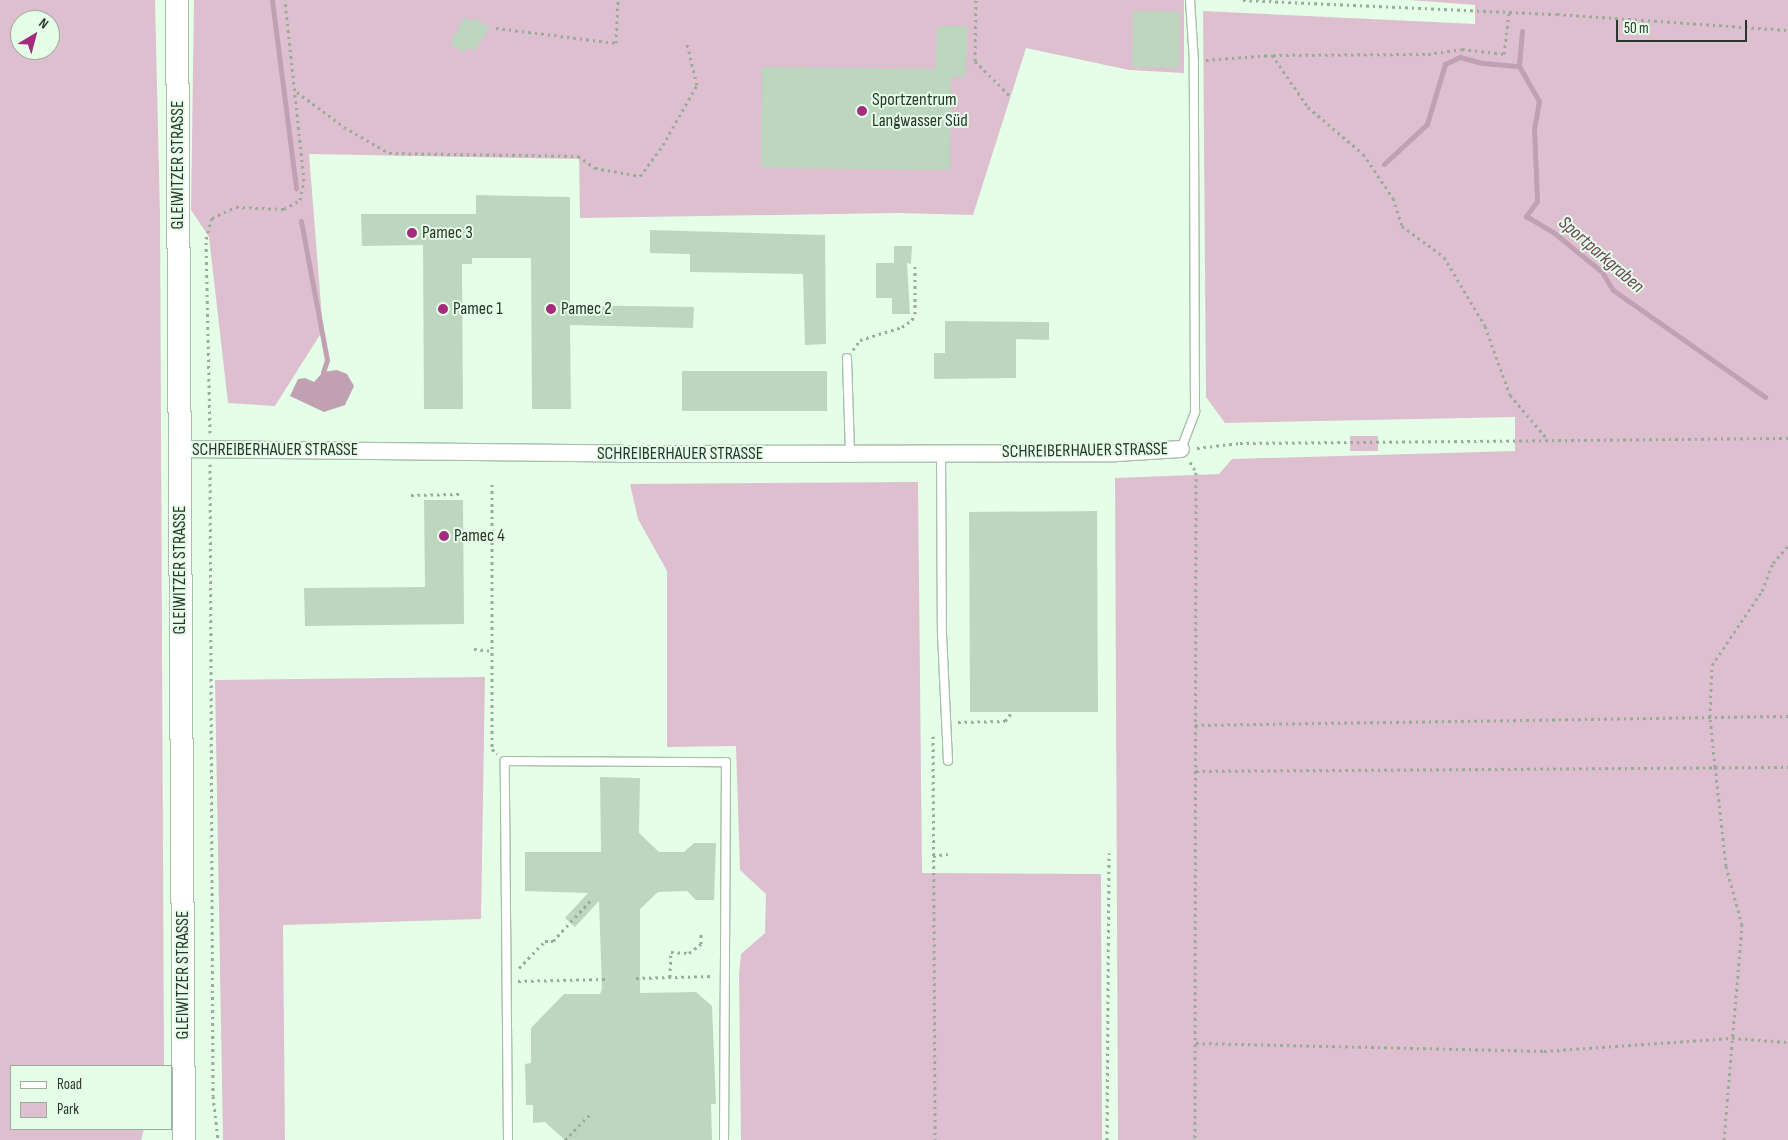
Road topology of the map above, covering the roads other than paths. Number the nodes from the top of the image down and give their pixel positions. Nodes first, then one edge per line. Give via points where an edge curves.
1 (177, 0) edge
2 (1190, 0) edge
3 (847, 358) road end
4 (1181, 449) joint
5 (179, 450) junction
6 (941, 453) junction
7 (850, 454) junction
8 (948, 761) dead end
9 (184, 1140) edge
10 (508, 1140) edge
11 (724, 1140) edge

1 - 5 main road, GLEIWITZER STRASSE
2 - 4 lane via 1194,62 1194,412
3 - 7 lane
4 - 6 street, SCHREIBERHAUER STRASSE via 1117,453
5 - 7 street, SCHREIBERHAUER STRASSE
5 - 9 main road, GLEIWITZER STRASSE
6 - 7 street, SCHREIBERHAUER STRASSE
6 - 8 lane via 942,634
10 - 11 lane via 505,761 726,762

